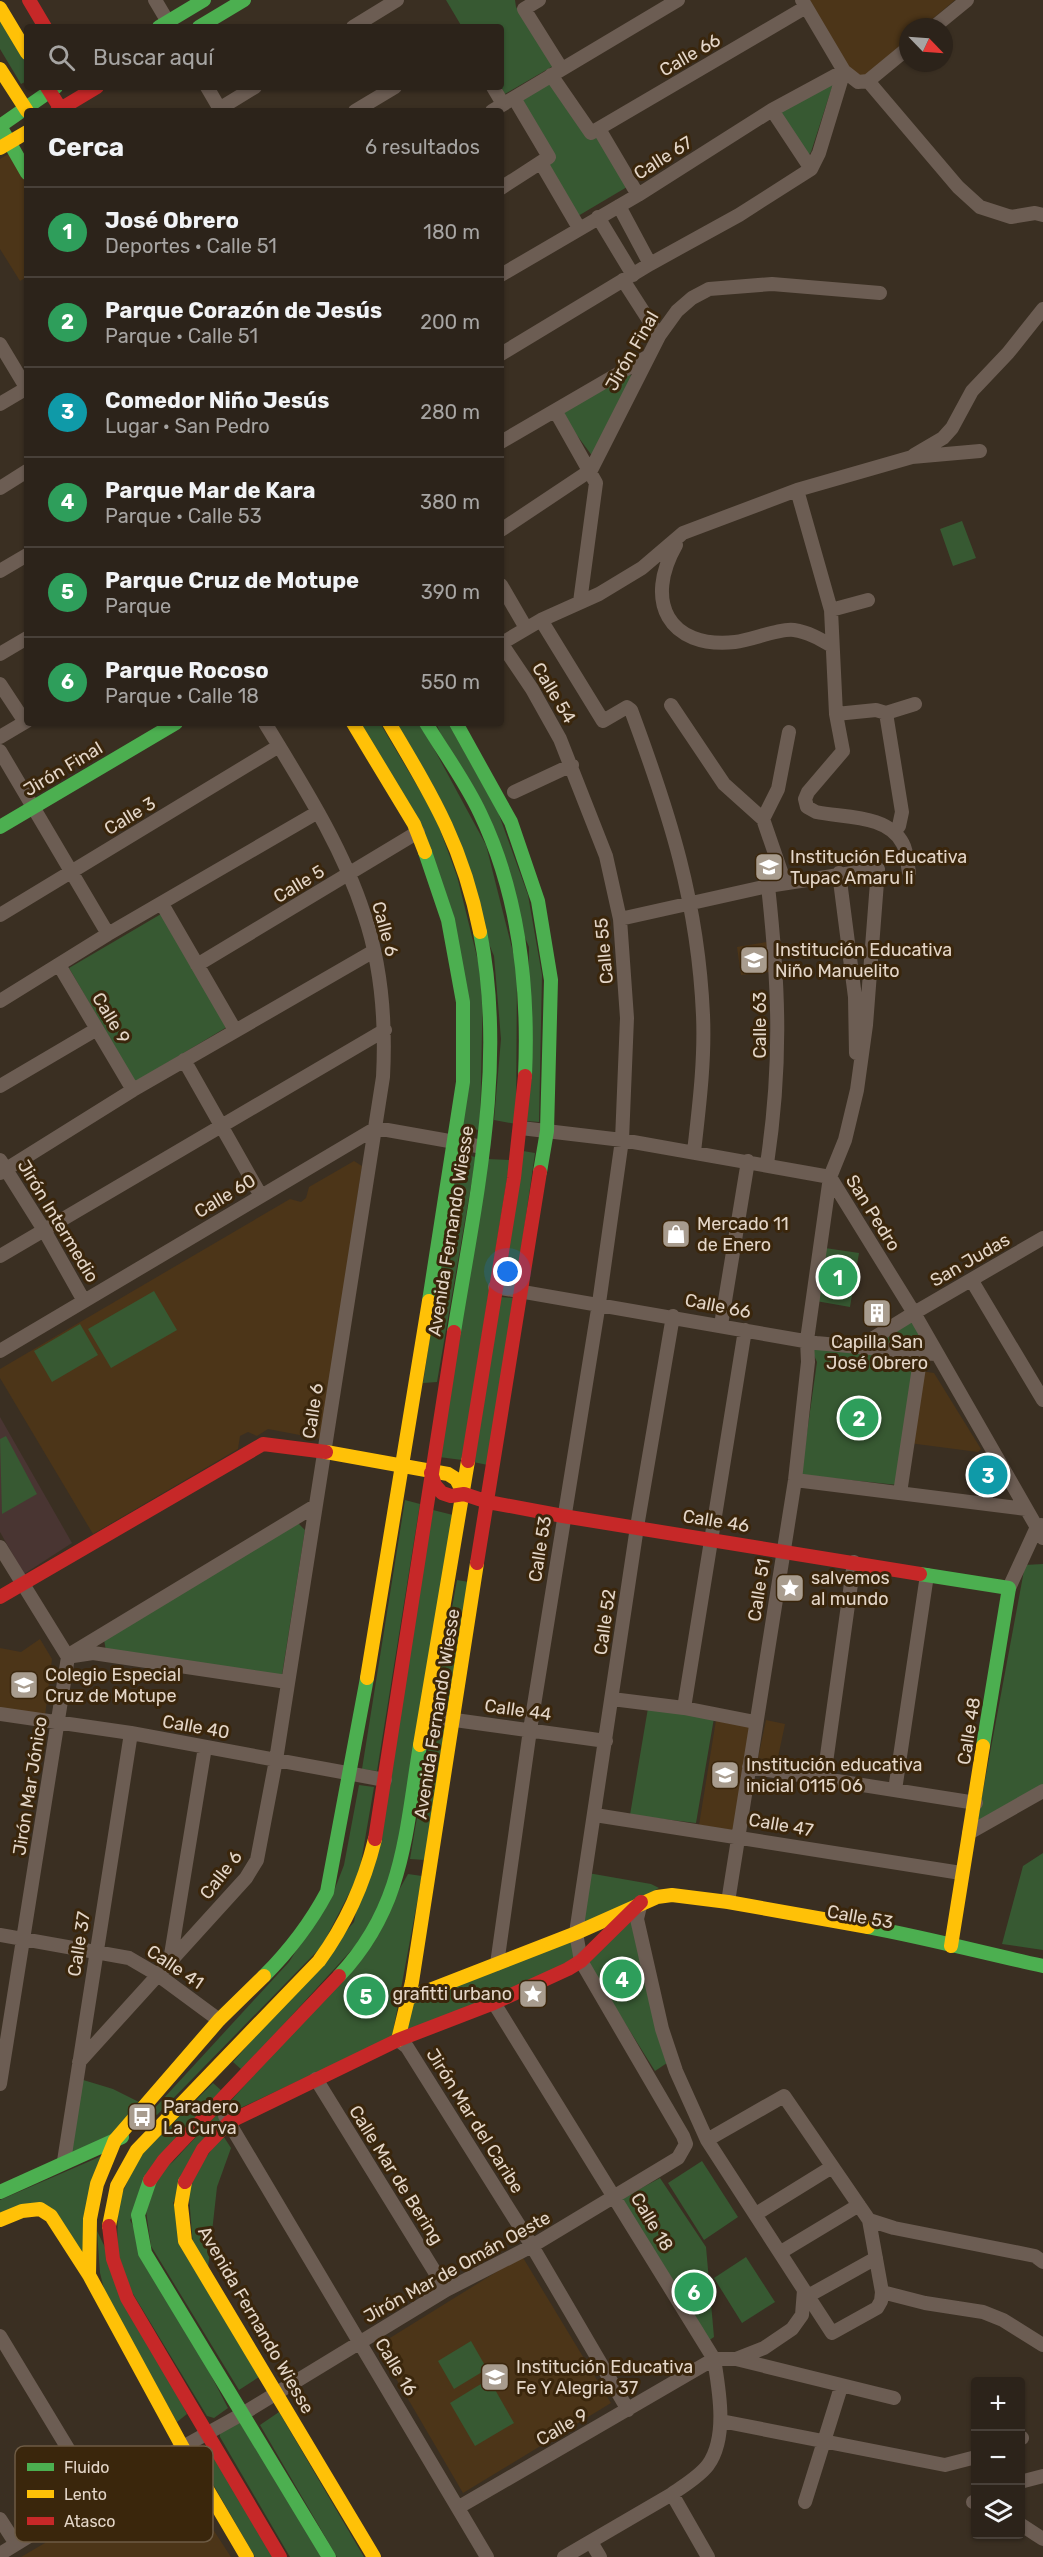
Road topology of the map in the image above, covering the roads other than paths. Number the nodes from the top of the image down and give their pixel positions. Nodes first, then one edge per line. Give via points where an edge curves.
1 (29, 0) edge
2 (155, 0) edge
3 (204, 0) edge
4 (244, 0) edge
5 (397, 0) edge
6 (539, 0) edge
7 (678, 0) edge
8 (967, 0) edge
9 (804, 4) edge
10 (0, 8) edge
11 (945, 18) edge
12 (43, 24) edge
13 (166, 24) edge
14 (168, 24) edge
15 (204, 24) edge
16 (358, 24) edge
17 (24, 48) edge
18 (899, 55) edge
19 (0, 69) edge
20 (556, 71) junction
21 (843, 71) junction
22 (868, 81) junction
23 (49, 90) edge
24 (52, 90) edge
25 (209, 90) edge
26 (250, 90) edge
27 (390, 90) edge
28 (495, 90) edge
29 (88, 93) edge
30 (503, 104) edge
31 (25, 108) edge
32 (28, 108) edge
33 (59, 108) edge
34 (63, 108) edge
35 (219, 108) edge
36 (223, 108) edge
37 (360, 108) edge
38 (772, 110) junction
39 (24, 111) edge
40 (0, 126) edge
41 (595, 131) junction
42 (24, 134) edge
43 (4, 145) edge
44 (545, 160) junction
45 (24, 169) edge
46 (811, 169) junction
47 (504, 186) edge
48 (638, 195) junction
49 (619, 206) junction
50 (1043, 214) edge
51 (598, 217) junction
52 (579, 228) junction
53 (650, 264) junction
54 (504, 273) edge
55 (628, 278) junction
56 (880, 292) dead end
57 (1043, 309) edge
58 (658, 336) junction
59 (0, 344) edge
60 (504, 352) edge
61 (646, 357) junction
62 (24, 383) edge
63 (24, 390) edge
64 (0, 404) edge
65 (556, 411) junction
66 (504, 440) edge
67 (980, 451) dead end
68 (912, 457) junction
69 (591, 470) junction
70 (24, 473) edge
71 (0, 488) edge
72 (797, 490) junction
73 (504, 528) edge
74 (683, 533) junction
75 (24, 557) edge
76 (0, 571) edge
77 (504, 590) edge
78 (868, 600) dead end
79 (580, 602) junction
80 (831, 610) junction
81 (541, 620) junction
82 (526, 628) junction
83 (24, 640) edge
84 (504, 641) edge
85 (832, 646) junction
86 (504, 647) edge
87 (0, 654) edge
88 (0, 684) edge
89 (915, 704) dead end
90 (670, 705) dead end
91 (886, 712) junction
92 (837, 714) junction
93 (24, 719) edge
94 (24, 723) edge
95 (171, 726) edge
96 (267, 726) edge
97 (355, 726) edge
98 (391, 726) edge
99 (428, 726) edge
100 (458, 726) edge
101 (789, 732) dead end
102 (0, 737) edge
103 (279, 746) junction
104 (0, 751) edge
105 (572, 765) junction
106 (514, 792) dead end
107 (32, 808) junction
108 (318, 812) junction
109 (763, 819) junction
110 (0, 827) edge
111 (418, 832) junction
112 (894, 832) junction
113 (909, 872) dead end
114 (71, 873) junction
115 (839, 873) junction
116 (349, 875) junction
117 (785, 883) junction
118 (768, 886) junction
119 (691, 903) junction
120 (162, 904) junction
121 (0, 915) edge
122 (620, 919) junction
123 (108, 934) junction
124 (374, 951) junction
125 (59, 965) junction
126 (197, 965) junction
127 (0, 1002) edge
128 (97, 1029) junction
129 (235, 1030) junction
130 (385, 1030) junction
131 (184, 1060) junction
132 (0, 1086) edge
133 (133, 1090) junction
134 (857, 1090) junction
135 (221, 1125) junction
136 (376, 1128) junction
137 (521, 1128) junction
138 (547, 1131) junction
139 (622, 1140) junction
140 (454, 1142) junction
141 (483, 1147) junction
142 (694, 1152) junction
143 (748, 1161) junction
144 (767, 1164) junction
145 (2, 1167) edge
146 (830, 1177) junction
147 (261, 1196) junction
148 (44, 1230) junction
149 (1041, 1243) edge
150 (0, 1257) edge
151 (972, 1281) junction
152 (495, 1287) junction
153 (519, 1293) junction
154 (84, 1301) junction
155 (599, 1303) junction
156 (914, 1313) junction
157 (673, 1316) junction
158 (721, 1325) junction
159 (745, 1330) junction
160 (807, 1340) junction
161 (860, 1347) junction
162 (0, 1351) edge
163 (936, 1353) junction
164 (921, 1354) junction
165 (1043, 1400) edge
166 (324, 1452) junction
167 (403, 1469) junction
168 (431, 1473) junction
169 (795, 1480) junction
170 (900, 1493) junction
171 (464, 1494) junction
172 (488, 1502) junction
173 (315, 1506) junction
174 (1026, 1509) junction
175 (563, 1516) junction
176 (637, 1527) junction
177 (1041, 1530) edge
178 (711, 1538) junction
179 (0, 1548) edge
180 (784, 1550) junction
181 (855, 1562) junction
182 (927, 1575) junction
183 (21, 1585) junction
184 (1009, 1588) junction
185 (0, 1597) edge
186 (67, 1657) junction
187 (287, 1682) junction
188 (612, 1699) junction
189 (684, 1708) junction
190 (0, 1714) edge
191 (426, 1716) junction
192 (455, 1719) junction
193 (755, 1722) junction
194 (59, 1723) junction
195 (530, 1730) junction
196 (131, 1734) junction
197 (606, 1741) junction
198 (205, 1747) junction
199 (276, 1760) junction
200 (749, 1767) junction
201 (351, 1774) junction
202 (824, 1777) junction
203 (385, 1780) junction
204 (895, 1790) junction
205 (1043, 1791) edge
206 (976, 1803) junction
207 (595, 1815) junction
208 (969, 1833) junction
209 (738, 1836) junction
210 (961, 1873) junction
211 (657, 1897) junction
212 (641, 1902) junction
213 (728, 1902) junction
214 (576, 1933) junction
215 (0, 1935) edge
216 (23, 1939) junction
217 (951, 1946) junction
218 (96, 1951) junction
219 (170, 1961) junction
220 (581, 1961) junction
221 (497, 1964) junction
222 (1043, 1966) edge
223 (158, 1975) junction
224 (409, 1998) junction
225 (494, 2003) junction
226 (219, 2020) junction
227 (398, 2040) junction
228 (79, 2062) junction
229 (217, 2068) junction
230 (316, 2079) junction
231 (0, 2084) edge
232 (235, 2087) junction
233 (218, 2104) junction
234 (163, 2121) junction
235 (229, 2122) junction
236 (115, 2140) junction
237 (707, 2140) junction
238 (686, 2144) joint
239 (64, 2161) junction
240 (832, 2167) junction
241 (0, 2192) edge
242 (616, 2197) junction
243 (859, 2205) junction
244 (756, 2214) junction
245 (0, 2220) edge
246 (869, 2220) junction
247 (532, 2246) junction
248 (781, 2252) junction
249 (876, 2258) junction
250 (1043, 2262) edge
251 (89, 2275) junction
252 (446, 2290) junction
253 (882, 2292) junction
254 (806, 2293) junction
255 (0, 2336) edge
256 (360, 2342) junction
257 (1043, 2344) edge
258 (714, 2359) junction
259 (736, 2359) junction
260 (842, 2387) junction
261 (276, 2393) junction
262 (894, 2398) dead end
263 (628, 2410) junction
264 (244, 2413) junction
265 (721, 2421) junction
266 (208, 2434) junction
267 (826, 2440) junction
268 (66, 2446) edge
269 (182, 2446) edge
270 (187, 2446) edge
271 (971, 2458) edge
272 (1042, 2478) edge
273 (1025, 2481) edge
274 (672, 2494) junction
275 (213, 2499) edge
276 (805, 2502) dead end
277 (459, 2508) junction
278 (0, 2519) edge
279 (1025, 2527) edge
280 (1043, 2539) edge
281 (19, 2542) edge
282 (591, 2542) junction
283 (16, 2544) junction
284 (0, 2554) edge
285 (247, 2557) edge
286 (280, 2557) edge
287 (329, 2557) edge
288 (374, 2557) edge
289 (487, 2557) edge
290 (564, 2557) edge
291 (600, 2557) edge
292 (708, 2557) edge

1 - 12 main road
2 - 13 street
3 - 14 main road
4 - 15 main road
5 - 16 street
6 - 20 street via 524,9
7 - 20 street
8 - 11 street
9 - 21 street
9 - 41 street, Calle 66
10 - 17 main road
18 - 22 street
19 - 31 main road
20 - 30 street
20 - 41 street
21 - 22 street via 858,82
21 - 38 street, Calle 67
21 - 46 street
22 - 50 street via 958,187 980,207 1011,217
23 - 32 main road
24 - 33 main road
25 - 35 street
26 - 36 street
27 - 37 street
28 - 30 street
29 - 34 main road
30 - 44 street
38 - 46 street
38 - 48 street, Calle 67
39 - 40 main road
40 - 43 main road
41 - 48 street
42 - 43 main road
43 - 45 main road
44 - 47 street
44 - 52 street
46 - 53 street via 740,215
48 - 49 street, Calle 67
49 - 51 street, Calle 67
49 - 53 street
51 - 52 street, Calle 67
51 - 55 street
52 - 54 street, Calle 67
53 - 55 street
55 - 58 street
55 - 60 street
56 - 58 street, Jirón Final via 772,284 709,289 677,311
57 - 68 street via 972,391 952,428
58 - 61 street, Jirón Final
59 - 62 street
61 - 65 street
61 - 69 street, Jirón Final
63 - 64 street
65 - 66 street
65 - 69 street
67 - 68 street
68 - 72 street
69 - 73 street
69 - 79 street via 596,483
70 - 71 street
72 - 74 street
72 - 80 street
74 - 79 street via 642,568
74 - 85 street via 662,580 661,601 674,626 712,642 735,642 792,630
75 - 76 street
77 - 82 street
78 - 80 street
79 - 81 street
80 - 85 street
81 - 82 street
81 - 119 street via 603,721 629,709 665,802
82 - 84 street
83 - 87 street
85 - 92 street
86 - 105 street, Calle 54 via 532,689
88 - 93 street
89 - 91 street
90 - 109 street via 724,784
91 - 92 street
91 - 112 street via 902,812
92 - 112 street via 843,751 808,792 807,807 880,823
94 - 102 street
95 - 107 main road, Jirón Final
96 - 103 street, Calle 6
97 - 111 main road, Avenida Fernando Wiesse
98 - 141 main road, Avenida Fernando Wiesse via 448,826 477,922 488,979 492,1041
99 - 137 main road, Avenida Fernando Wiesse via 486,824 512,916 526,1023
100 - 138 main road, Avenida Fernando Wiesse via 511,822 538,901 551,980
101 - 109 street via 778,789
103 - 108 street, Calle 6
103 - 114 street, Calle 3
104 - 107 street
105 - 106 street
105 - 122 street, Calle 55 via 606,855
107 - 110 main road, Jirón Final
107 - 114 street
108 - 116 street, Calle 6
108 - 120 street
109 - 117 street
111 - 116 street, Calle 5
111 - 140 main road, Avenida Fernando Wiesse via 448,920 463,1002 463,1082
112 - 113 street via 903,844
114 - 121 street, Calle 3
114 - 123 street
115 - 117 street
115 - 134 street via 855,997
115 - 134 street via 878,869
116 - 124 street, Calle 6 via 365,914
116 - 126 street, Calle 5
117 - 118 street
118 - 119 street
118 - 144 street, Calle 63 via 779,1023 775,1110
119 - 122 street
119 - 142 street via 703,1015
120 - 123 street
120 - 126 street
122 - 139 street, Calle 55 via 627,1018
123 - 125 street
124 - 129 street
124 - 130 street, Calle 6
125 - 127 street
125 - 128 street, Calle 9
126 - 129 street
128 - 132 street
128 - 133 street, Calle 9
129 - 131 street
130 - 135 street
130 - 136 street, Calle 6
131 - 133 street
131 - 135 street
133 - 145 street
134 - 146 street, Calle 51 via 845,1140
135 - 147 street
135 - 148 street
136 - 140 street
136 - 147 street, Calle 60
136 - 166 street, Calle 6
137 - 138 street, San Pedro
137 - 152 main road, Avenida Fernando Wiesse
138 - 139 street, San Pedro
138 - 153 main road, Avenida Fernando Wiesse
139 - 142 street, San Pedro
139 - 155 street, Calle 53
140 - 141 street
140 - 167 main road, Avenida Fernando Wiesse
141 - 168 main road, Avenida Fernando Wiesse
142 - 143 street, San Pedro
143 - 144 street, San Pedro
143 - 158 street
144 - 146 street, San Pedro
145 - 148 street, Jirón Intermedio
146 - 156 street, San Pedro
146 - 160 street, Calle 51
147 - 154 street, Calle 60
148 - 150 street
148 - 154 street, Jirón Intermedio
149 - 151 street, San Judas
151 - 156 street, San Judas
151 - 165 street
152 - 153 street, Calle 66
152 - 171 main road, Avenida Fernando Wiesse
153 - 155 street, Calle 66
153 - 172 main road, Avenida Fernando Wiesse
154 - 162 street, Calle 60
155 - 157 street, Calle 66
155 - 175 street, Calle 53
156 - 161 street, San Judas
156 - 163 street, San Pedro
157 - 158 street, Calle 66
157 - 176 street, Calle 52
158 - 159 street, Calle 66
159 - 160 street, Calle 66
159 - 178 street
160 - 161 street, Calle 66
160 - 169 street, Calle 51
161 - 164 street, Calle 66
163 - 164 street, Calle 66
163 - 174 street, San Pedro
164 - 170 street
166 - 167 main road
166 - 173 street, Calle 6
166 - 183 main road via 274,1444 255,1447
167 - 168 main road
167 - 201 main road, Avenida Fernando Wiesse
168 - 171 main road via 448,1472 455,1476
168 - 171 main road via 442,1493
168 - 203 main road, Avenida Fernando Wiesse
169 - 170 street
169 - 180 street, Calle 51
170 - 174 street
171 - 172 main road, Calle 46
171 - 191 main road, Avenida Fernando Wiesse
172 - 175 main road, Calle 46
172 - 192 main road, Avenida Fernando Wiesse
173 - 186 street
173 - 187 street, Calle 6
174 - 177 street, San Pedro
175 - 176 main road, Calle 46
175 - 195 street, Calle 53
176 - 178 main road, Calle 46
176 - 188 street, Calle 52
177 - 184 street, Calle 48
178 - 180 main road, Calle 46
178 - 189 street
179 - 183 street
180 - 181 main road, Calle 46
180 - 193 street, Calle 51
181 - 182 main road, Calle 46
181 - 202 street
182 - 184 main road, Calle 46
182 - 204 street
183 - 185 main road
183 - 186 street
184 - 206 main road, Calle 48
186 - 187 street via 93,1653
186 - 194 street, Jirón Mar Jónico
187 - 199 street, Calle 6
188 - 189 street
188 - 197 street, Calle 52
189 - 193 street
190 - 194 street, Calle 40
191 - 192 street, Calle 44
191 - 232 main road, Avenida Fernando Wiesse via 398,1877 379,1926 358,1955
192 - 195 street, Calle 44
192 - 224 main road, Avenida Fernando Wiesse
193 - 200 street, Calle 51
194 - 196 street, Calle 40
194 - 216 street, Jirón Mar Jónico
195 - 197 street, Calle 44
195 - 221 street, Calle 53
196 - 198 street, Calle 40
196 - 218 street, Calle 37
197 - 207 street, Calle 52
198 - 199 street, Calle 40
198 - 219 street
199 - 201 street, Calle 40
199 - 219 street, Calle 6 via 252,1870
200 - 202 street
200 - 209 street, Calle 51
201 - 203 street, Calle 40
201 - 226 main road, Avenida Fernando Wiesse via 327,1892 312,1920 289,1951
202 - 204 street
203 - 229 main road, Avenida Fernando Wiesse via 362,1888 342,1929 319,1961
204 - 206 street
205 - 208 street
206 - 208 main road, Calle 48
207 - 209 street, Calle 47
207 - 214 street, Calle 52
208 - 210 main road, Calle 48
209 - 210 street, Calle 47
209 - 213 street, Calle 51
210 - 217 main road, Calle 48
211 - 212 main road, Calle 53
211 - 213 main road, Calle 53 via 672,1895
211 - 217 main road, Calle 53 via 933,1949
212 - 214 main road, Calle 53
212 - 220 main road, Calle 53
212 - 237 street via 637,1919 662,2029
213 - 217 main road, Calle 53 via 932,1939
214 - 220 street, Calle 52
214 - 221 main road, Calle 53
215 - 216 street, Calle 41
216 - 218 street, Calle 41
216 - 231 street, Jirón Mar Jónico
217 - 222 main road, Calle 53
218 - 223 street, Calle 41 via 129,1958
218 - 228 street, Calle 37
219 - 223 street, Calle 6
220 - 225 main road, Calle 53
220 - 238 street, Calle 52
221 - 224 main road, Calle 53
223 - 226 street, Calle 41
223 - 228 street, Calle 6
224 - 227 main road, Avenida Fernando Wiesse
225 - 227 main road, Calle 53
225 - 242 street, Calle 18
226 - 236 main road, Avenida Fernando Wiesse
227 - 230 main road, Avenida Fernando Wiesse
227 - 247 street, Jirón Mar del Caribe via 407,2047
228 - 239 street, Calle 37
229 - 232 main road
229 - 234 main road, Avenida Fernando Wiesse
230 - 235 main road, Avenida Fernando Wiesse
230 - 252 street, Calle Mar de Bering
232 - 233 main road, Avenida Fernando Wiesse
233 - 235 street, Calle 16
233 - 264 main road, Avenida Fernando Wiesse via 155,2170 139,2200 137,2227 145,2253
234 - 236 main road
234 - 266 main road, Avenida Fernando Wiesse via 128,2164 113,2195 108,2225 111,2256 127,2298
235 - 256 street, Calle 16
235 - 261 main road, Avenida Fernando Wiesse via 188,2169 180,2215 185,2241
236 - 239 main road
236 - 251 main road, Avenida Fernando Wiesse via 92,2208
237 - 240 street via 784,2096
237 - 244 street
238 - 242 street, Jirón Mar de Omán Oeste via 678,2158
239 - 241 main road
240 - 243 street
240 - 244 street
242 - 247 street, Jirón Mar de Omán Oeste
242 - 258 street, Calle 18
243 - 246 street
243 - 248 street
244 - 248 street
245 - 251 main road via 40,2209 51,2216
246 - 249 street
246 - 250 street via 1035,2256
247 - 252 street, Jirón Mar de Omán Oeste
247 - 263 street, Jirón Mar del Caribe
248 - 254 street
249 - 253 street
249 - 254 street
251 - 269 main road, Avenida Fernando Wiesse
252 - 256 street, Jirón Mar de Omán Oeste
253 - 254 street via 877,2308 832,2333
253 - 257 street via 983,2312
254 - 259 street via 792,2329 764,2348
255 - 268 street
256 - 261 street, Jirón Mar de Omán Oeste
256 - 277 street, Calle 16
258 - 259 street
258 - 263 street, Calle 9
258 - 265 street, Calle 18
259 - 260 street
260 - 262 street
260 - 267 street
261 - 264 street, Jirón Mar de Omán Oeste
261 - 288 main road, Avenida Fernando Wiesse
263 - 277 street, Calle 9
264 - 266 street, Jirón Mar de Omán Oeste
264 - 287 main road, Avenida Fernando Wiesse
265 - 267 street
265 - 274 street, Calle 18 via 707,2466
266 - 270 street, Jirón Mar de Omán Oeste
266 - 286 main road, Avenida Fernando Wiesse
267 - 271 street via 945,2465
267 - 276 street
272 - 273 street
274 - 282 street, Calle 18
274 - 292 street
275 - 285 main road, Avenida Fernando Wiesse
277 - 289 street, Calle 16
278 - 283 street
279 - 280 street
281 - 283 street, Jirón Mar de Omán Oeste
282 - 290 street, Calle 18
282 - 291 street
283 - 284 street, Jirón Mar de Omán Oeste

